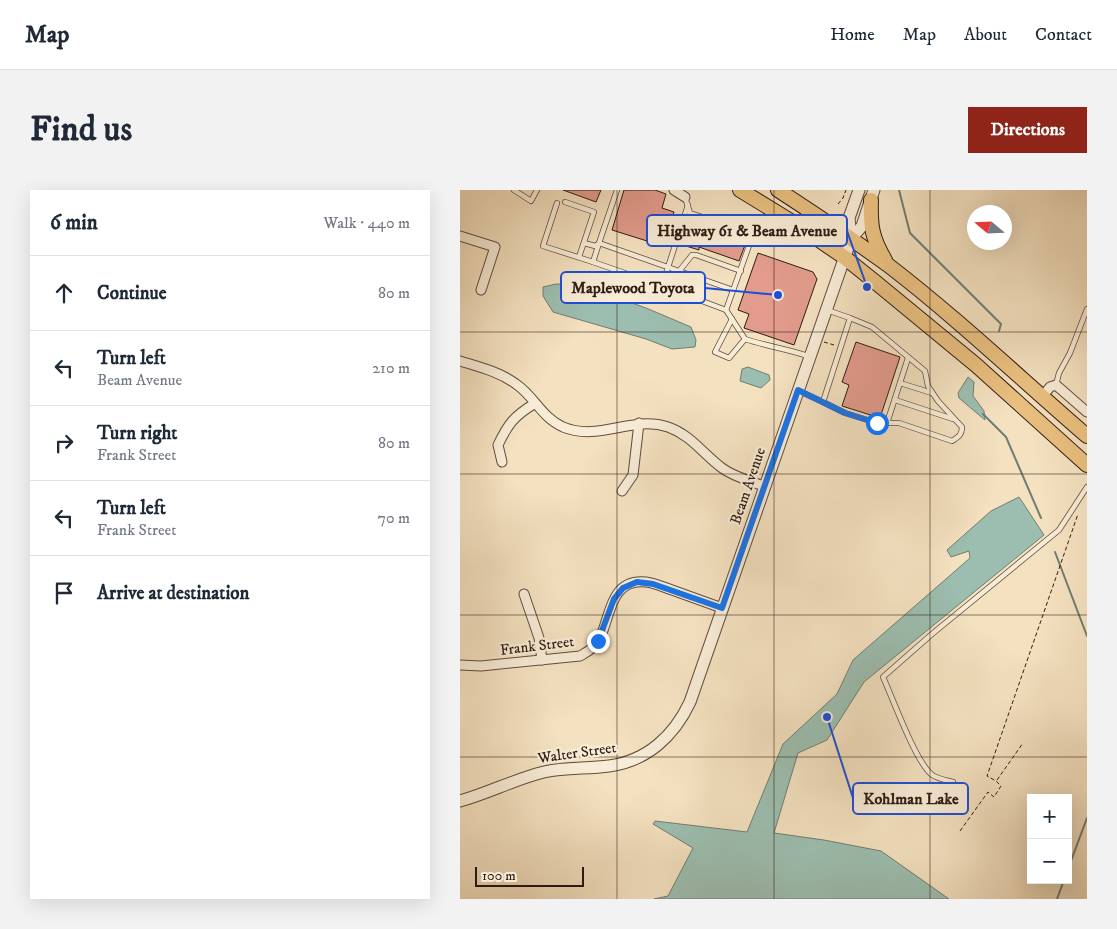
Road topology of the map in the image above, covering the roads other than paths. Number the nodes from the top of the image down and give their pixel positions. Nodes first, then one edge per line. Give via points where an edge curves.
1 (514, 190) edge
2 (537, 190) edge
3 (617, 190) edge
4 (674, 190) edge
5 (740, 190) edge
6 (778, 190) edge
7 (859, 190) edge
8 (872, 195) edge
9 (686, 201) junction
10 (565, 202) dead end
11 (557, 203) dead end
12 (460, 236) edge
13 (850, 239) junction
14 (584, 243) junction
15 (600, 243) junction
16 (844, 257) junction
17 (579, 258) junction
18 (593, 262) junction
19 (669, 266) junction
20 (888, 266) junction
21 (680, 270) junction
22 (741, 270) junction
23 (662, 286) junction
24 (481, 290) dead end
25 (733, 290) junction
26 (1087, 309) edge
27 (726, 310) junction
28 (826, 310) junction
29 (850, 318) junction
30 (732, 319) junction
31 (745, 339) junction
32 (810, 356) junction
33 (908, 358) junction
34 (460, 361) edge
35 (900, 383) junction
36 (1056, 385) junction
37 (798, 390) junction
38 (933, 393) junction
39 (1042, 397) junction
40 (895, 400) junction
41 (823, 402) junction
42 (534, 404) junction
43 (1087, 412) edge
44 (954, 420) junction
45 (639, 423) junction
46 (887, 424) junction
47 (1087, 436) edge
48 (502, 462) dead end
49 (1087, 464) edge
50 (764, 486) junction
51 (1087, 487) edge
52 (622, 491) dead end
53 (524, 594) dead end
54 (722, 608) junction
55 (542, 660) junction
56 (460, 665) edge
57 (666, 737) joint
58 (953, 782) dead end
59 (460, 801) edge

1 - 2 lane via 531,201
3 - 15 lane
4 - 9 street
5 - 16 main road
6 - 13 main road
7 - 13 street, Beam Avenue via 849,218
8 - 13 street, Beam Avenue via 862,226
8 - 20 main road via 872,232
9 - 19 lane
9 - 22 lane via 690,212 747,238 750,243
10 - 14 lane via 594,212
11 - 17 lane via 543,246
12 - 24 street via 495,247
13 - 16 street, Beam Avenue
13 - 20 main road
14 - 15 lane via 595,246
14 - 17 lane
15 - 18 lane
15 - 19 lane
16 - 28 street, Beam Avenue
16 - 49 main road via 976,366
17 - 18 lane
18 - 23 lane
19 - 21 lane
19 - 23 lane
20 - 39 main road
21 - 22 lane via 692,255 696,255
21 - 25 lane
22 - 25 lane
23 - 27 lane
25 - 27 lane
26 - 36 lane
27 - 30 lane
28 - 29 lane
28 - 32 street, Beam Avenue
29 - 33 lane via 872,327
29 - 41 lane
30 - 31 lane
30 - 31 lane via 715,352 729,358
31 - 32 lane
32 - 37 street, Beam Avenue
33 - 35 lane
33 - 38 lane via 925,372
34 - 42 street via 509,379
35 - 38 lane
35 - 40 lane
36 - 39 street
36 - 43 street
37 - 41 lane
37 - 50 street, Beam Avenue
38 - 44 lane
39 - 47 main road
40 - 44 lane
40 - 46 lane
41 - 46 lane via 853,415
42 - 45 street via 554,422 574,431 595,433
42 - 48 street via 516,416 505,430 498,445
44 - 46 lane via 962,430 960,436 952,441 899,423
45 - 50 street via 680,432 728,473
45 - 52 street via 633,474
50 - 54 street, Beam Avenue
51 - 58 lane via 1059,530 883,677 921,761 937,778
53 - 55 street via 539,638
54 - 55 street, Frank Street via 653,584 637,582 623,588 614,599 593,648 580,656
54 - 57 street, Beam Avenue via 690,702
55 - 56 street, Frank Street
57 - 59 street, Walter Street via 646,753 621,763 550,771 512,781

